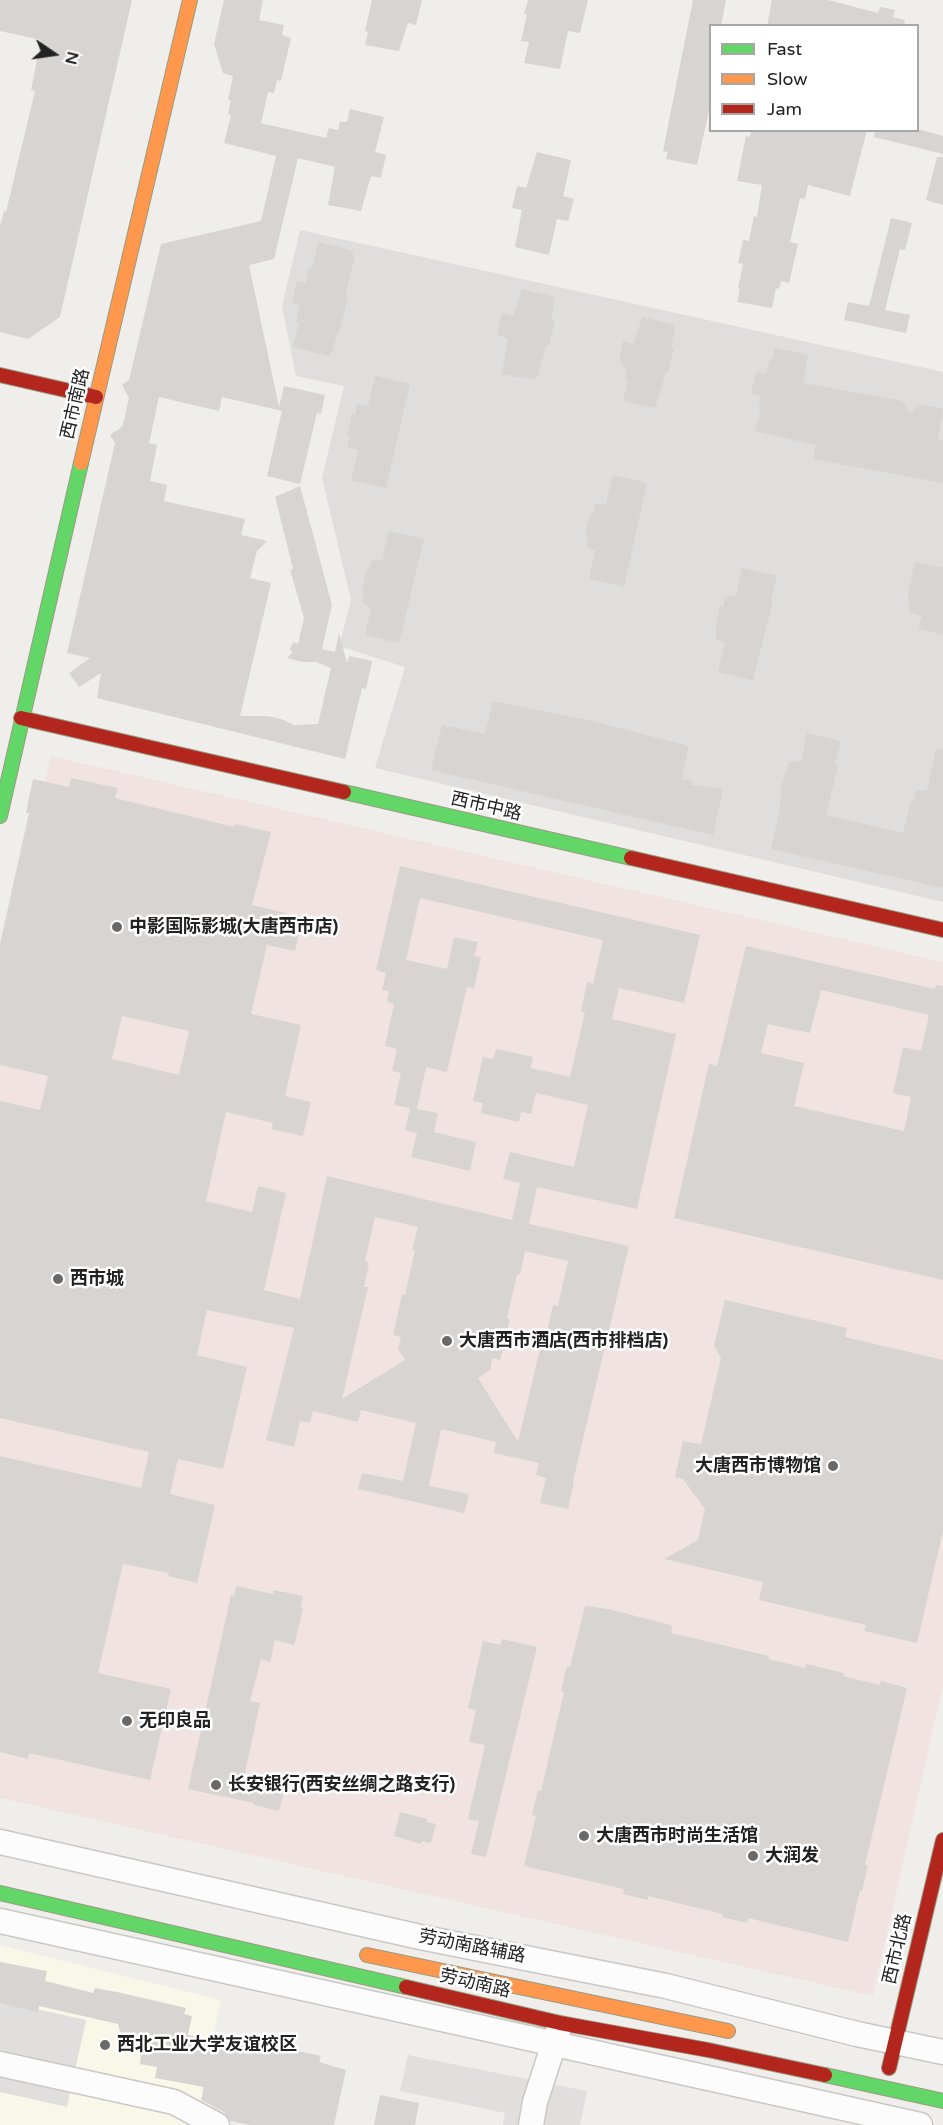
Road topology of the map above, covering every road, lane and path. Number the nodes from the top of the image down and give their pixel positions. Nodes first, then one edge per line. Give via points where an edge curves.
1 (190, 0) edge
2 (0, 375) edge
3 (96, 397) junction
4 (21, 718) junction
5 (0, 816) edge
6 (943, 930) edge
7 (943, 1839) edge
8 (0, 1842) edge
9 (0, 1893) edge
10 (0, 1921) edge
11 (354, 1952) dead end
12 (557, 2033) junction
13 (737, 2034) dead end
14 (895, 2042) junction
15 (943, 2052) edge
16 (0, 2064) edge
17 (888, 2073) junction
18 (943, 2101) edge
19 (879, 2120) edge
20 (217, 2125) edge
21 (531, 2125) edge
22 (920, 2125) edge

1 - 3 street, 西市南路
2 - 3 street
3 - 4 street, 西市南路
4 - 5 street, 西市南路
4 - 6 street, 西市中路
7 - 14 street, 西市北路
8 - 14 street, 劳动南路辅路 via 420,1937 666,1986
9 - 12 street, 劳动南路
10 - 12 street
11 - 13 street, 劳动南路
12 - 17 street, 劳动南路
12 - 19 street
12 - 21 street
14 - 15 street, 劳动南路辅路
14 - 17 street, 西市北路
16 - 20 street via 174,2102
17 - 18 street, 劳动南路
17 - 19 street
19 - 22 street

